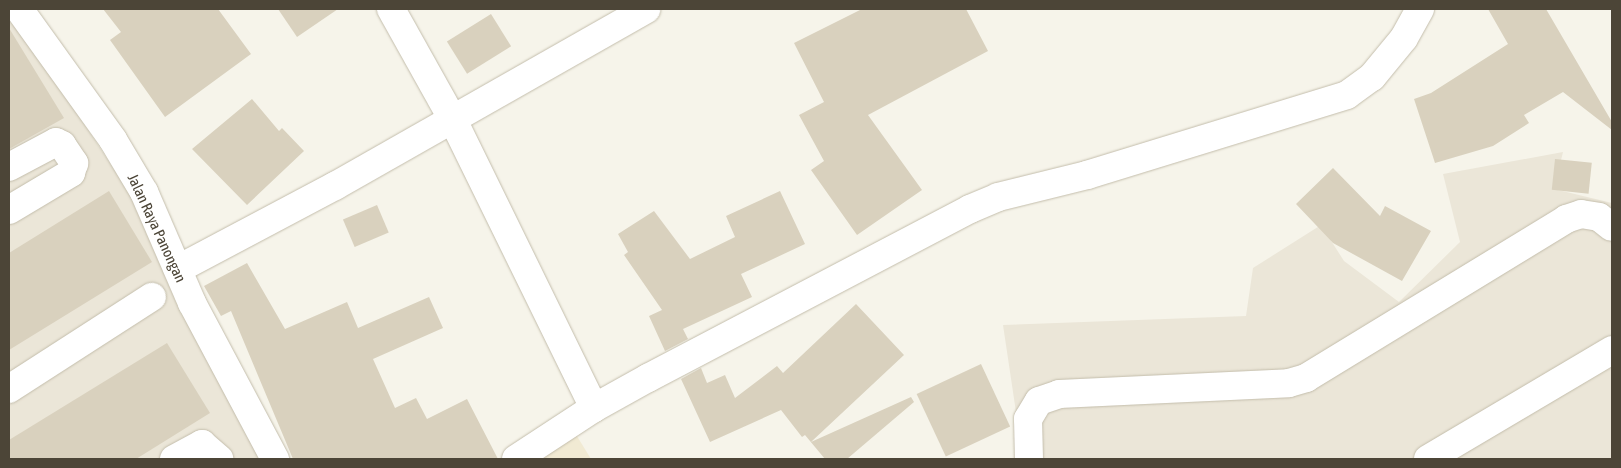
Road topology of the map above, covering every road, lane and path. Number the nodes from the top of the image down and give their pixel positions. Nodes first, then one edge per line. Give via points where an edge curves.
1 (19, 9) edge
2 (391, 9) edge
3 (646, 9) edge
4 (1420, 9) edge
5 (452, 118) junction
6 (9, 168) edge
7 (9, 210) edge
8 (1612, 227) edge
9 (178, 269) junction
10 (152, 297) dead end
11 (1612, 350) edge
12 (9, 388) edge
13 (594, 408) junction
14 (174, 459) edge
15 (219, 459) edge
16 (275, 459) edge
17 (516, 459) edge
18 (1029, 459) edge
19 (1428, 459) edge

1 - 9 street, Jalan Raya Panongan via 113,140 144,192
2 - 5 street
3 - 5 street
4 - 13 street via 1404,38 1372,77 1347,95 1087,175 998,197 936,224
5 - 9 street via 335,186
5 - 13 street
6 - 7 street via 56,142 62,145 74,163 71,173
8 - 18 street via 1599,217 1581,214 1566,219 1306,378 1289,383 1058,394 1040,401 1028,418
9 - 16 street, Jalan Raya Panongan via 197,312
10 - 12 street
11 - 19 street
13 - 17 street
14 - 15 street via 202,444

